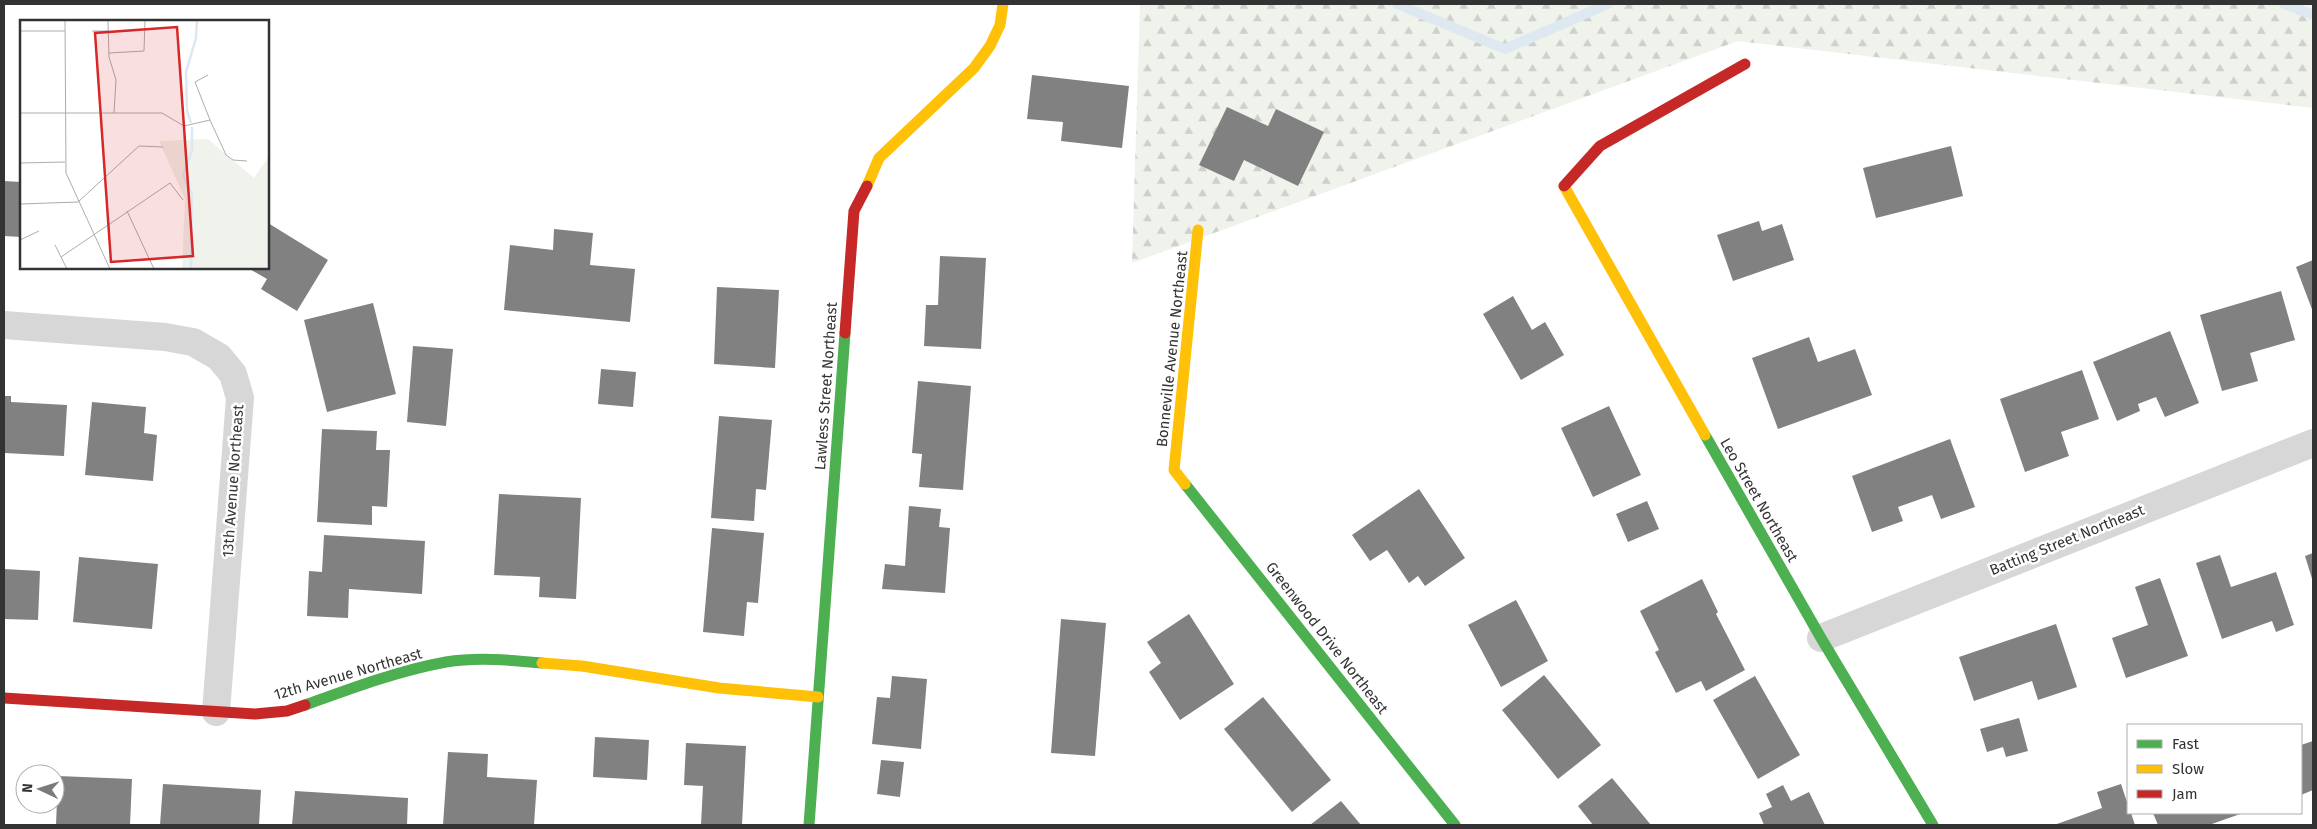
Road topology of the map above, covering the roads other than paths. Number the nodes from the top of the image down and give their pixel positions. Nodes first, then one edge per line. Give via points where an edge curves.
1 (1003, 4) edge
2 (1745, 64) dead end
3 (1198, 230) dead end
4 (4, 325) edge
5 (2313, 443) edge
6 (1174, 470) joint
7 (1821, 638) junction
8 (818, 697) junction
9 (4, 698) edge
10 (216, 712) junction
11 (809, 825) edge
12 (1455, 825) edge
13 (1933, 825) edge

1 - 8 street, Lawless Street Northeast via 1000,25 990,46 974,68 879,158 866,192 854,211
2 - 7 street, Leo Street Northeast via 1600,146 1563,187
3 - 6 street, Bonneville Avenue Northeast
4 - 10 street, 13th Avenue Northeast via 166,337 192,342 220,357 233,374 240,398
5 - 7 street, Batting Street Northeast
6 - 12 street, Greenwood Drive Northeast
7 - 13 street, Leo Street Northeast
8 - 10 street, 12th Avenue Northeast via 719,688 582,666 492,659 447,662 383,677 287,711 255,714
8 - 11 street, Lawless Street Northeast
9 - 10 street, 12th Avenue Northeast

